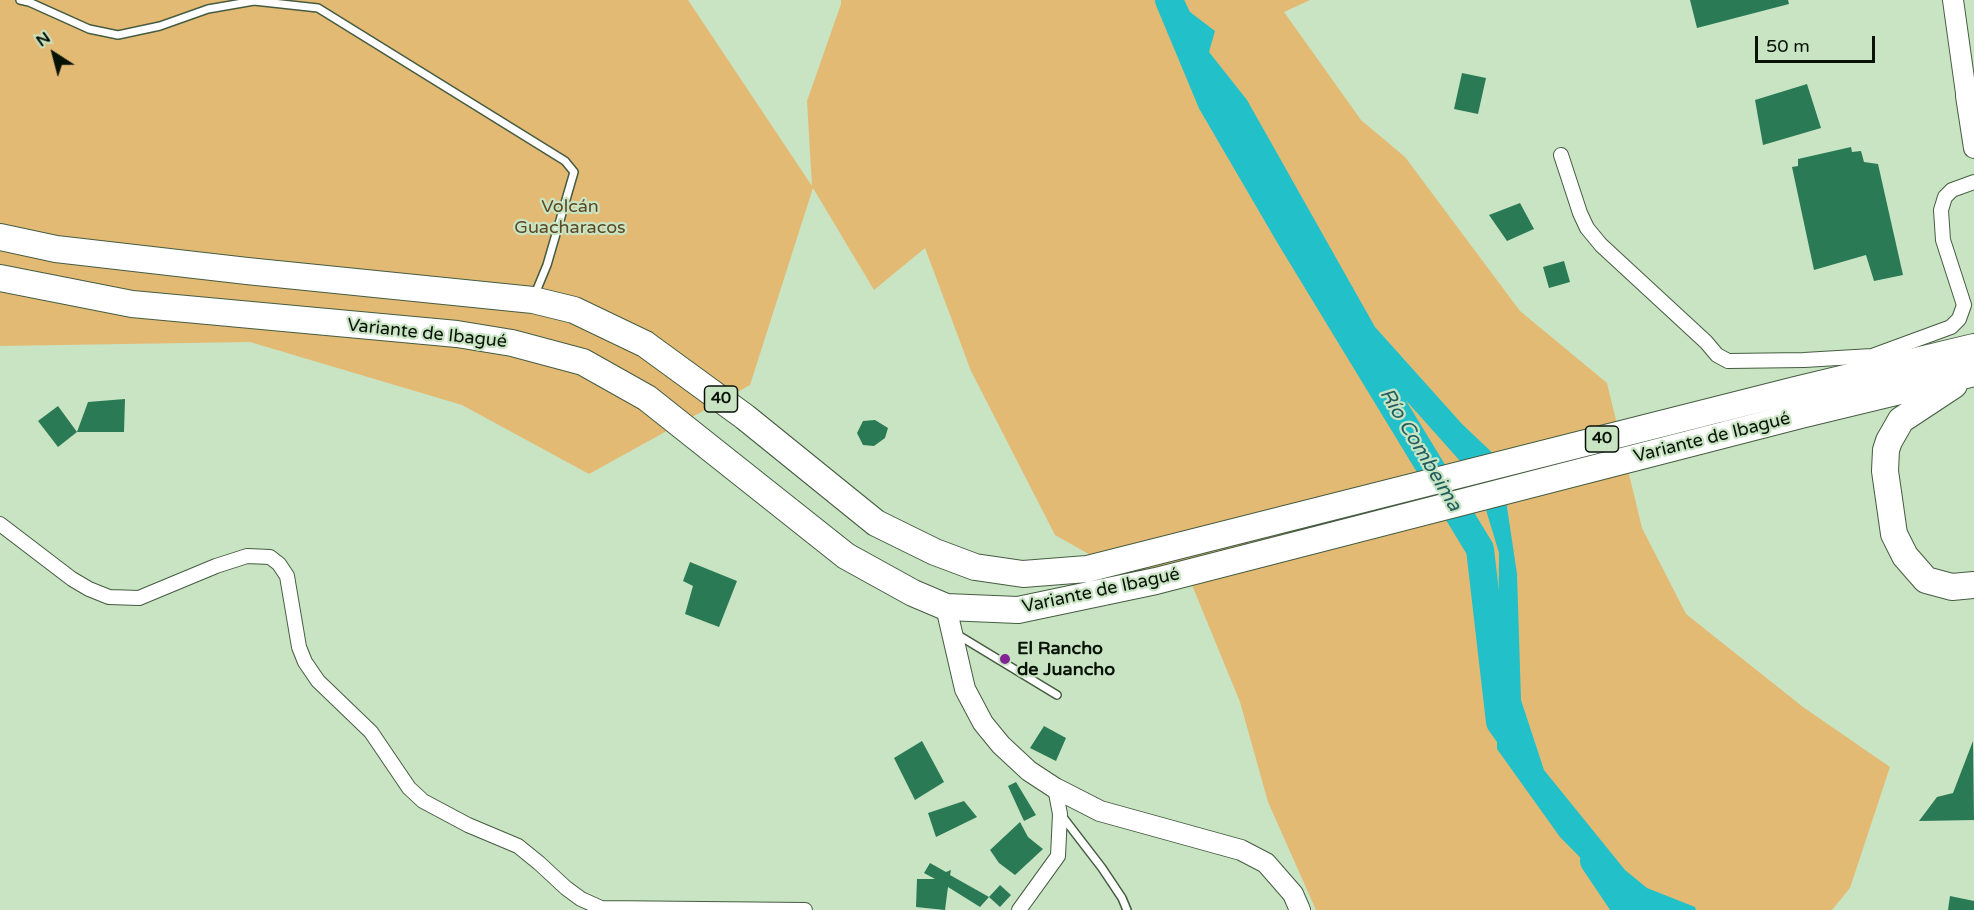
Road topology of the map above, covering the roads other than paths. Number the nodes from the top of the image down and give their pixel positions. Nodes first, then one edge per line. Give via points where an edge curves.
1 (20, 0) edge
2 (1953, 0) edge
3 (1974, 43) edge
4 (1963, 64) junction
5 (1970, 101) edge
6 (1974, 148) edge
7 (1561, 155) dead end
8 (1974, 182) edge
9 (0, 237) edge
10 (0, 278) edge
11 (533, 300) junction
12 (1974, 347) edge
13 (1972, 373) edge
14 (0, 524) edge
15 (1974, 585) edge
16 (946, 607) junction
17 (953, 632) junction
18 (1057, 695) dead end
19 (1055, 788) junction
20 (1060, 814) junction
21 (805, 910) edge
22 (1019, 910) edge
23 (1126, 910) edge
24 (1300, 910) edge

1 - 11 lane via 89,28 118,35 160,26 208,9 254,1 318,8 565,161 574,172
2 - 4 street
3 - 4 street
4 - 5 street
5 - 6 street
7 - 8 street via 1587,228 1717,355 1728,361 1872,356 1951,327 1959,319 1964,304 1942,240 1941,210 1952,190
9 - 11 highway, Variante de Ibagué / 40 via 67,250 247,272
10 - 16 highway, Variante de Ibagué / 40 via 132,304 457,334 512,343 583,362 647,398 846,556
11 - 12 highway, Variante de Ibagué / 40 via 574,310 645,344 746,417 876,523 975,567 1023,574 1087,569
13 - 15 highway via 1901,420 1889,441 1885,459 1894,534 1905,556 1926,580 1952,587
13 - 16 highway, Variante de Ibagué / 40 via 1156,581 1018,609
14 - 21 street via 72,579 109,597 139,598 247,556 270,557 287,576 305,662 318,681 371,732 409,788 423,801 518,846 566,888 601,908
16 - 17 street
17 - 18 lane
17 - 19 street via 965,689 983,723 1029,771
19 - 20 street
19 - 24 street via 1100,811 1241,850 1266,863 1293,894
20 - 22 street via 1058,856
20 - 23 lane via 1102,868

